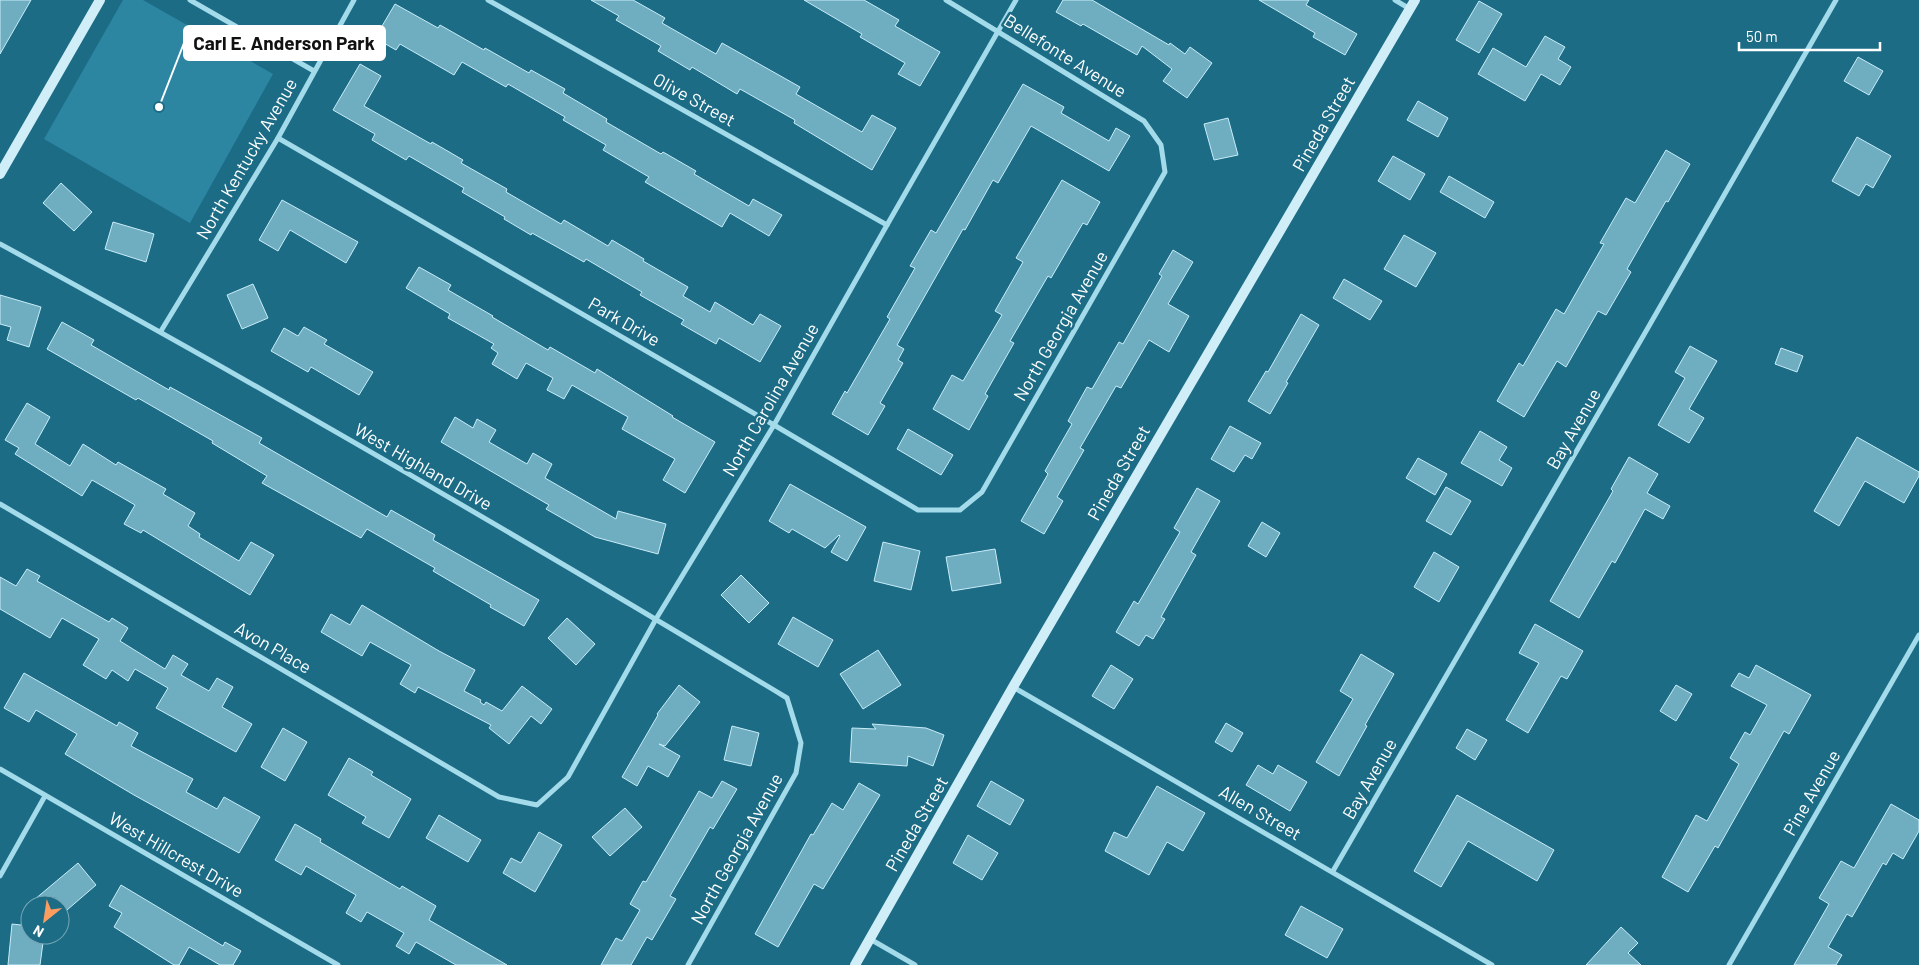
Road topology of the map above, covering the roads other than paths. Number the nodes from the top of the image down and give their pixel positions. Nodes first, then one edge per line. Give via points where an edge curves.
1 (100, 0) edge
2 (190, 0) edge
3 (354, 0) edge
4 (488, 0) edge
5 (946, 0) edge
6 (1016, 0) edge
7 (1395, 0) edge
8 (1836, 0) edge
9 (1413, 4) edge
10 (998, 31) junction
11 (314, 71) junction
12 (278, 138) junction
13 (1161, 145) joint
14 (0, 174) edge
15 (887, 225) junction
16 (0, 244) edge
17 (161, 331) junction
18 (774, 425) junction
19 (0, 504) edge
20 (960, 510) joint
21 (656, 619) junction
22 (1919, 635) edge
23 (1013, 687) junction
24 (801, 743) joint
25 (0, 769) edge
26 (45, 796) junction
27 (537, 804) joint
28 (1332, 871) junction
29 (0, 876) edge
30 (870, 939) junction
31 (338, 965) edge
32 (688, 965) edge
33 (855, 965) edge
34 (915, 965) edge
35 (1492, 965) edge
36 (1729, 965) edge

1 - 14 street
2 - 11 street
3 - 11 street, North Kentucky Avenue
4 - 15 street, Olive Street
5 - 10 street, Bellefonte Avenue
6 - 10 street, North Carolina Avenue
7 - 9 street
8 - 28 street, Bay Avenue
9 - 23 street, Pineda Street
10 - 13 street, Bellefonte Avenue via 1144,121
10 - 15 street, North Carolina Avenue
11 - 12 street, North Kentucky Avenue
12 - 17 street, North Kentucky Avenue
12 - 18 street, Park Drive
13 - 20 street, North Georgia Avenue via 1165,172 982,492
15 - 18 street, North Carolina Avenue
16 - 17 street, West Highland Drive
17 - 21 street, West Highland Drive
18 - 20 street, Park Drive via 918,510
18 - 21 street, North Carolina Avenue
19 - 27 street, Avon Place via 499,797
21 - 24 street, West Highland Drive via 787,698
21 - 27 street, North Carolina Avenue via 568,777
22 - 36 street, Pine Avenue
23 - 28 street, Allen Street
23 - 30 street, Pineda Street
24 - 32 street, North Georgia Avenue via 796,773
25 - 26 street, West Hillcrest Drive
26 - 29 street
26 - 31 street, West Hillcrest Drive
28 - 35 street, Allen Street
30 - 33 street, Pineda Street
30 - 34 street

